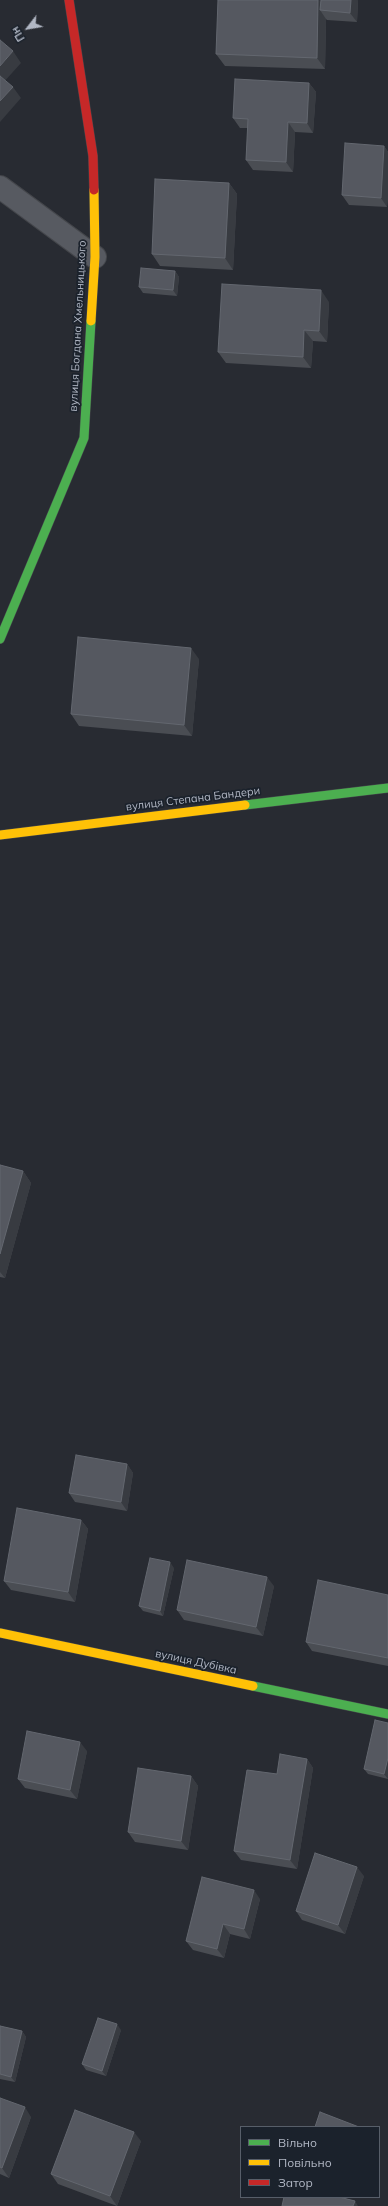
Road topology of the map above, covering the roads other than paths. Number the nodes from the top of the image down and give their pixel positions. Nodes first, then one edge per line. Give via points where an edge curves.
1 (69, 0) edge
2 (0, 187) edge
3 (95, 257) junction
4 (0, 639) edge
5 (388, 788) edge
6 (0, 835) edge
7 (0, 1633) edge
8 (388, 1714) edge

1 - 3 street, вулиця Богдана Хмельницького via 93,156
2 - 3 street
3 - 4 street, вулиця Богдана Хмельницького via 84,438
5 - 6 street, вулиця Степана Бандери
7 - 8 street, вулиця Дубівка

